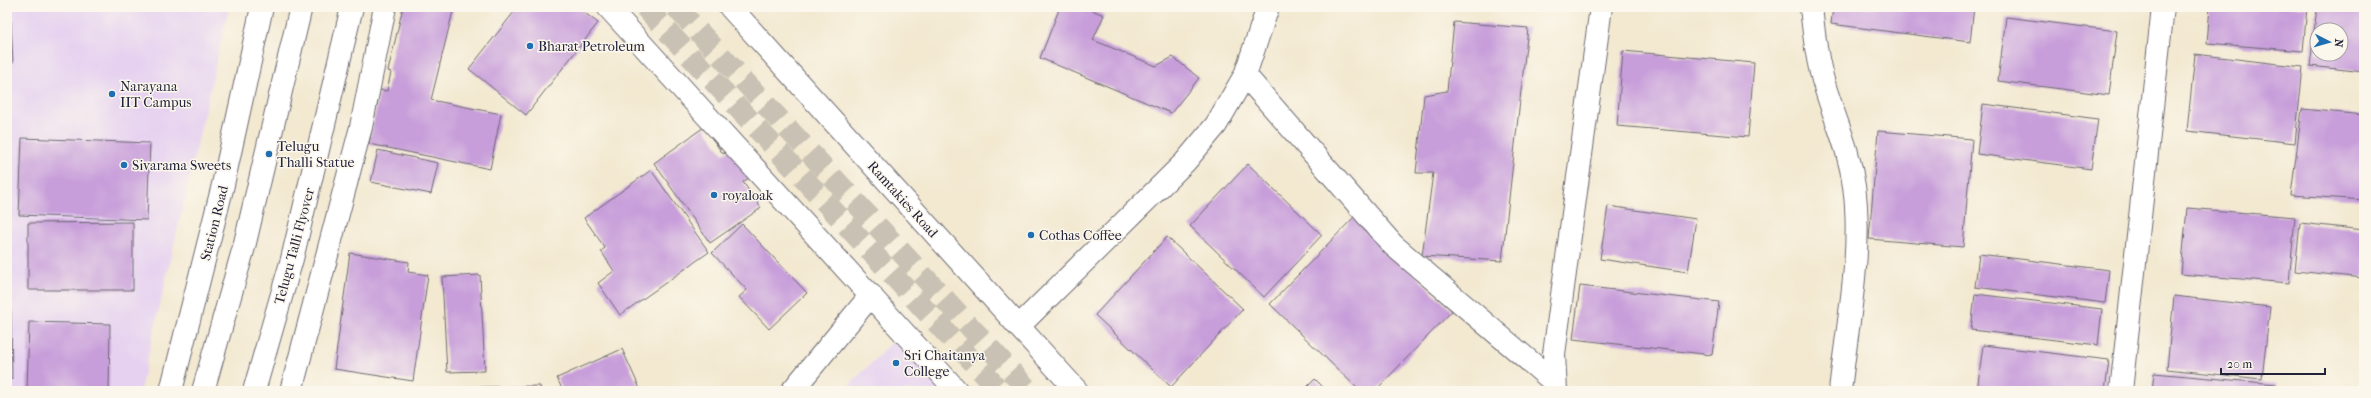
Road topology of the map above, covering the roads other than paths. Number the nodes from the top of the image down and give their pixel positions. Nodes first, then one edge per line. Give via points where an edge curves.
1 (262, 7) edge
2 (301, 7) edge
3 (352, 7) edge
4 (386, 7) edge
5 (608, 7) edge
6 (730, 7) edge
7 (1268, 7) edge
8 (1601, 7) edge
9 (1811, 7) edge
10 (2163, 7) edge
11 (1245, 76) junction
12 (871, 295) junction
13 (1019, 326) junction
14 (1555, 386) edge
15 (171, 391) edge
16 (203, 391) edge
17 (254, 391) edge
18 (290, 391) edge
19 (792, 391) edge
20 (958, 391) edge
21 (1077, 391) edge
22 (1840, 391) edge
23 (2121, 391) edge

1 - 15 main road, Station Road via 222,190
2 - 16 main road via 244,247
3 - 17 main road, Telugu Talli Flyover via 292,259
4 - 18 main road via 361,128
5 - 12 main road
6 - 13 main road, Ramtakies Road
7 - 11 main road
8 - 14 main road via 1556,339
9 - 22 main road via 1814,39 1826,89 1847,148 1854,187 1856,244
10 - 23 main road
11 - 13 main road via 1216,125 1185,162
11 - 14 main road via 1393,245
12 - 19 main road
12 - 20 main road
13 - 21 main road, Ramtakies Road

